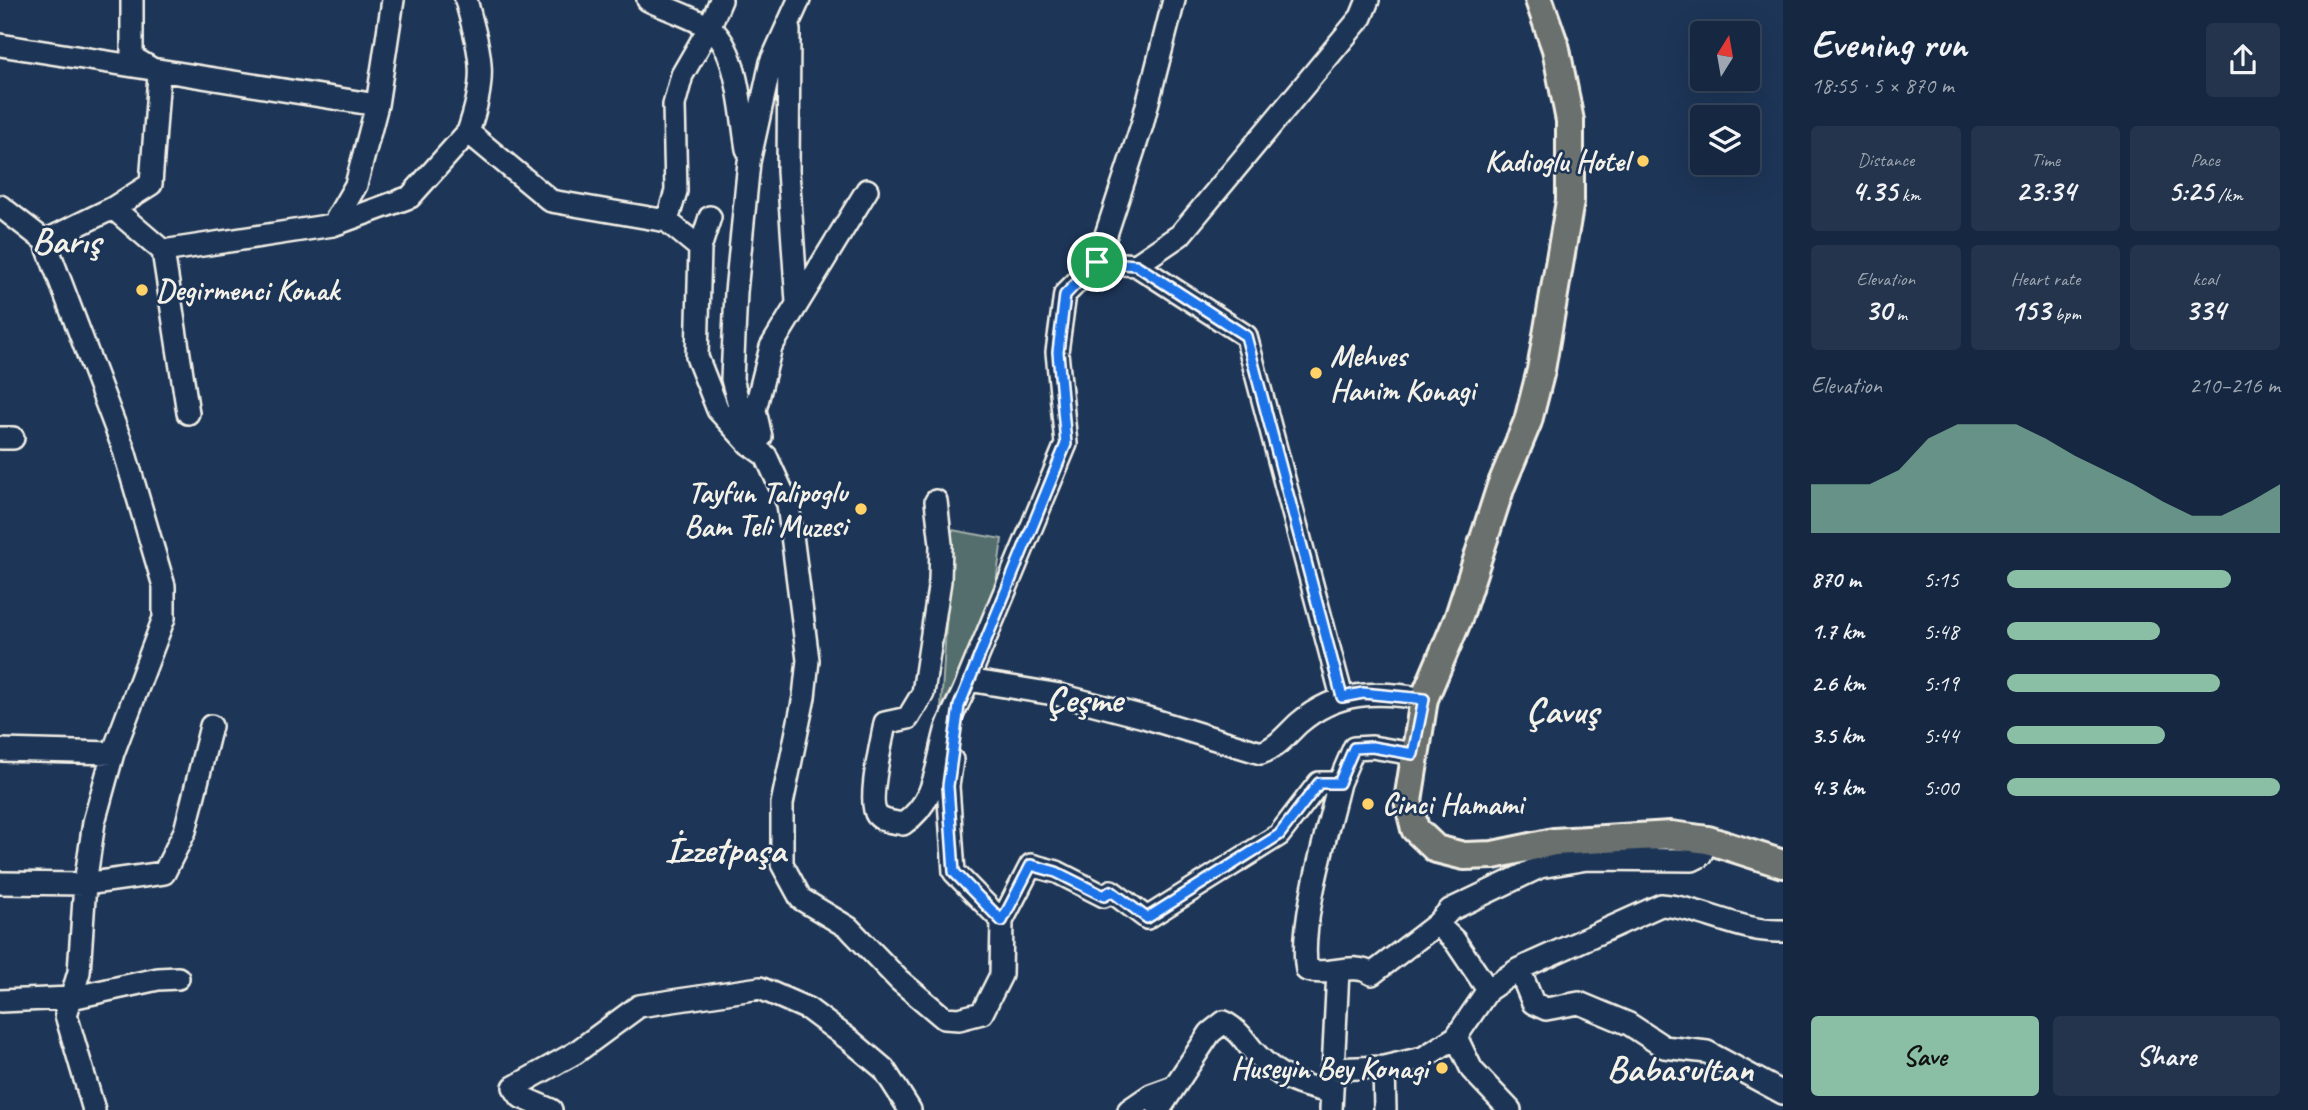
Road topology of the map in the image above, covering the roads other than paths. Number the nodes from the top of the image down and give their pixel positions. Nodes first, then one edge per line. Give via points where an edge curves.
1 (132, 0) edge
2 (393, 0) edge
3 (466, 0) edge
4 (648, 0) edge
5 (720, 0) edge
6 (799, 0) edge
7 (1174, 0) edge
8 (1368, 0) edge
9 (1539, 0) edge
10 (789, 21) junction
11 (716, 35) junction
12 (0, 45) edge
13 (152, 69) junction
14 (377, 105) junction
15 (468, 132) junction
16 (749, 162) junction
17 (867, 190) dead end
18 (0, 206) edge
19 (113, 208) junction
20 (710, 217) dead end
21 (667, 221) junction
22 (333, 225) junction
23 (45, 241) junction
24 (700, 247) junction
25 (163, 251) junction
26 (1097, 262) junction
27 (1136, 265) junction
28 (797, 302) junction
29 (188, 413) dead end
30 (758, 450) junction
31 (936, 501) dead end
32 (968, 680) junction
33 (1342, 697) junction
34 (1424, 699) junction
35 (959, 706) junction
36 (211, 726) dead end
37 (0, 750) edge
38 (113, 753) junction
39 (1413, 754) junction
40 (1339, 783) junction
41 (1708, 840) junction
42 (1783, 864) edge
43 (0, 883) edge
44 (85, 884) junction
45 (1002, 921) junction
46 (1437, 924) junction
47 (1783, 931) edge
48 (1519, 969) junction
49 (1338, 971) junction
50 (178, 978) dead end
51 (1488, 990) junction
52 (71, 998) junction
53 (0, 1001) edge
54 (1456, 1037) junction
55 (1384, 1068) junction
56 (1331, 1069) junction
57 (1173, 1087) junction
58 (1783, 1093) edge
59 (1330, 1101) edge
60 (1162, 1109) edge
61 (94, 1110) edge
62 (551, 1110) edge
63 (910, 1110) edge
64 (1129, 1110) edge
65 (1385, 1110) edge
66 (1510, 1110) edge

1 - 13 street via 132,57
2 - 14 street
3 - 15 street via 482,63 477,106
4 - 11 street
5 - 11 street
6 - 10 street
7 - 26 street via 1142,125
8 - 27 street via 1362,18 1180,235
9 - 34 main road via 1556,49 1570,121 1568,209 1528,421 1458,619
10 - 16 street via 771,62
10 - 28 street via 788,171
11 - 16 street via 733,65
11 - 21 street via 682,75 674,105 676,191
12 - 13 street
13 - 14 street
13 - 19 street via 159,75 151,184
14 - 22 street via 356,185
15 - 21 street via 551,201
15 - 22 street via 410,197
16 - 30 street via 732,379
17 - 28 street
18 - 23 street
19 - 23 street
19 - 25 street
20 - 24 street
21 - 24 street
22 - 25 street
23 - 38 street via 123,447 164,586 164,618
24 - 30 street via 697,357 718,410
25 - 29 street
26 - 27 street
26 - 32 street via 1065,295 1058,352 1066,444
27 - 33 street via 1246,336
28 - 30 street via 771,347 755,410
30 - 45 street via 788,504 808,660 782,804 782,864 801,899 849,928 944,1018 982,1013 1002,975
31 - 35 street via 940,580 922,693 908,718 885,723 873,801 883,820 903,824 919,813 937,778 947,729
32 - 33 street via 1060,695 1261,753 1274,749 1322,706
32 - 35 street
33 - 34 street via 1363,693
34 - 39 main road
35 - 45 street via 948,786 954,872
36 - 44 street via 186,831 164,873
37 - 38 street
38 - 44 street via 94,822
39 - 40 street via 1354,748
39 - 41 main road via 1408,801 1415,829 1436,849 1464,856 1622,835
40 - 45 street via 1319,783 1279,835 1147,918 1111,891 1104,896 1031,865
40 - 49 street via 1312,898 1305,961 1307,970 1316,973
41 - 42 main road
41 - 46 street via 1700,856 1692,860 1599,859 1540,866 1450,910
43 - 44 street
44 - 52 street via 79,972
46 - 49 street via 1372,974 1357,968
46 - 51 street
47 - 48 street via 1766,932 1685,907 1661,905
48 - 51 street
48 - 58 street via 1533,1003 1546,1009 1579,1003 1629,1024 1664,1047 1707,1052
49 - 56 street
50 - 52 street
51 - 54 street
52 - 53 street
52 - 61 street via 66,1015
54 - 55 street via 1423,1058
54 - 66 street via 1472,1070
55 - 56 street
55 - 65 street
56 - 59 street
57 - 59 street via 1210,1033 1224,1022 1242,1033 1257,1055 1292,1083
57 - 60 street
57 - 64 street
62 - 63 street via 521,1097 513,1087 575,1053 639,1006 760,988 808,1009 851,1041 884,1069

